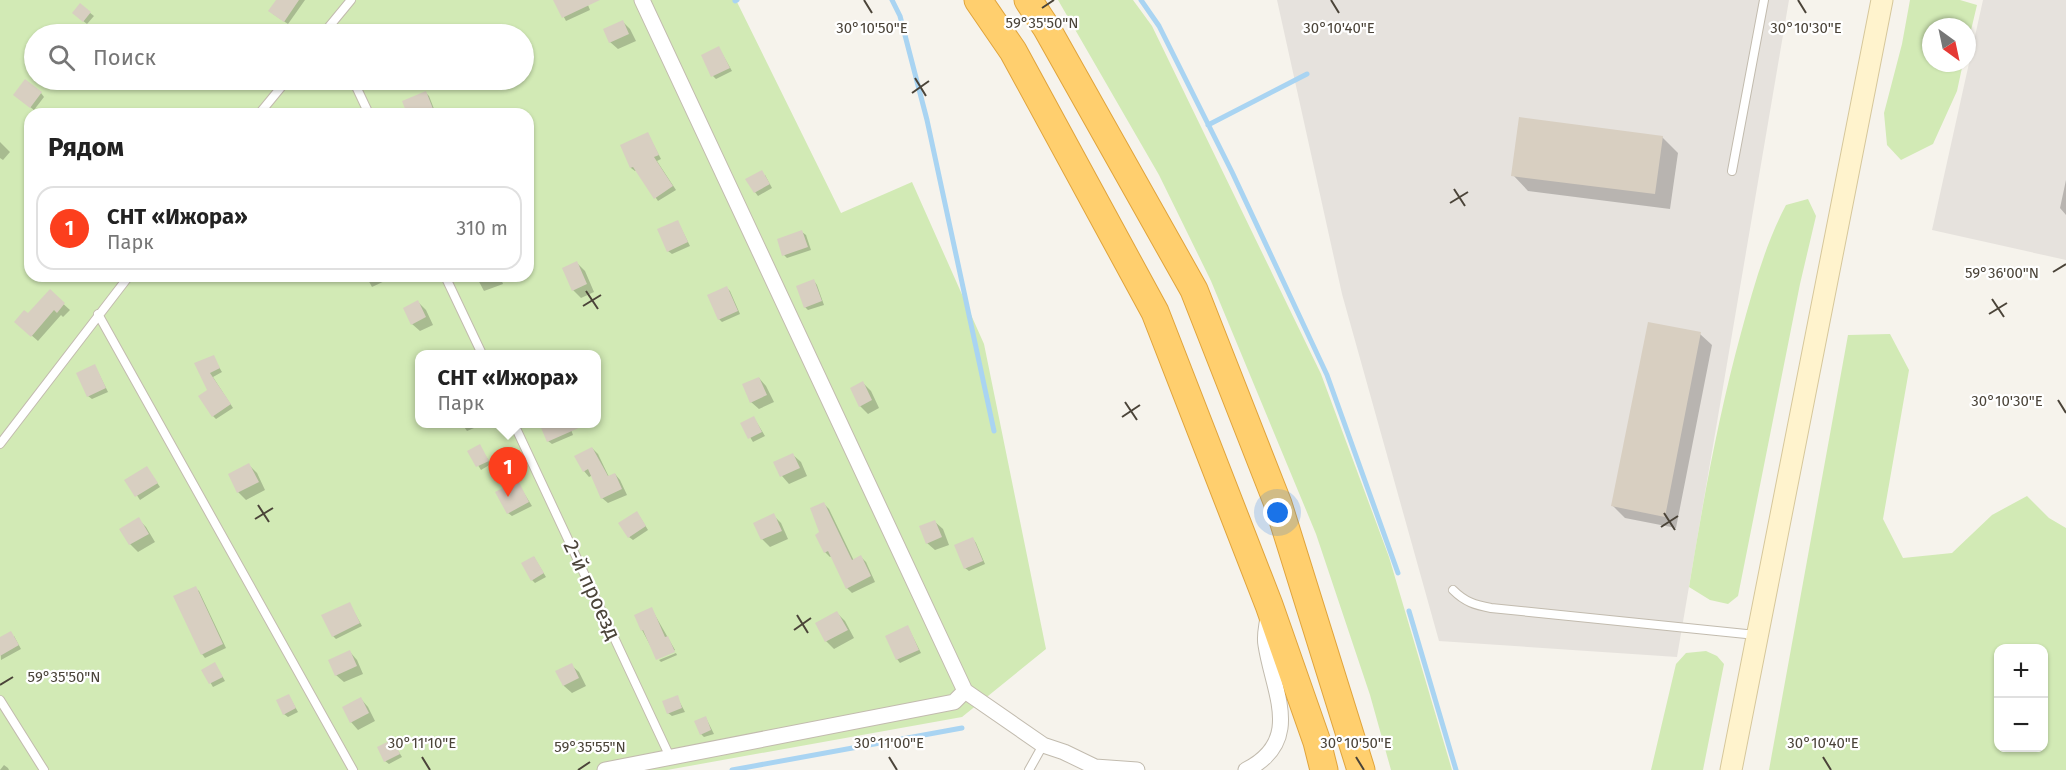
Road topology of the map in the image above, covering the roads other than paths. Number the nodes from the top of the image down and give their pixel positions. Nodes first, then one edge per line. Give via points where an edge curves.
1 (351, 0) edge
2 (642, 0) edge
3 (978, 0) edge
4 (1028, 0) edge
5 (1764, 0) edge
6 (1882, 0) edge
7 (335, 24) edge
8 (279, 90) edge
9 (358, 90) edge
10 (264, 108) edge
11 (366, 108) edge
12 (1732, 171) dead end
13 (124, 282) edge
14 (448, 282) edge
15 (98, 314) junction
16 (480, 350) edge
17 (516, 428) edge
18 (0, 444) edge
19 (1453, 590) dead end
20 (1269, 605) junction
21 (1757, 636) junction
22 (965, 692) junction
23 (0, 700) edge
24 (1043, 745) junction
25 (670, 757) junction
26 (1094, 769) edge
27 (44, 770) edge
28 (353, 770) edge
29 (605, 770) edge
30 (1029, 770) edge
31 (1137, 770) edge
32 (1246, 770) edge
33 (1324, 770) edge
34 (1361, 770) edge
35 (1731, 770) edge

1 - 7 lane
2 - 22 street
3 - 20 highway via 1013,51 1155,312
4 - 34 highway via 1194,290 1278,504
5 - 12 lane
6 - 21 street
8 - 10 lane
9 - 11 lane
13 - 15 lane
14 - 16 lane
15 - 18 lane
15 - 28 lane
17 - 25 lane, 2-й проезд
19 - 21 lane via 1462,599 1491,608
20 - 32 street via 1265,643 1278,692 1280,733 1265,758
20 - 33 highway
21 - 35 street
22 - 24 street
22 - 25 street via 954,702
23 - 27 lane
24 - 26 street
24 - 30 lane
25 - 29 street
26 - 31 street

